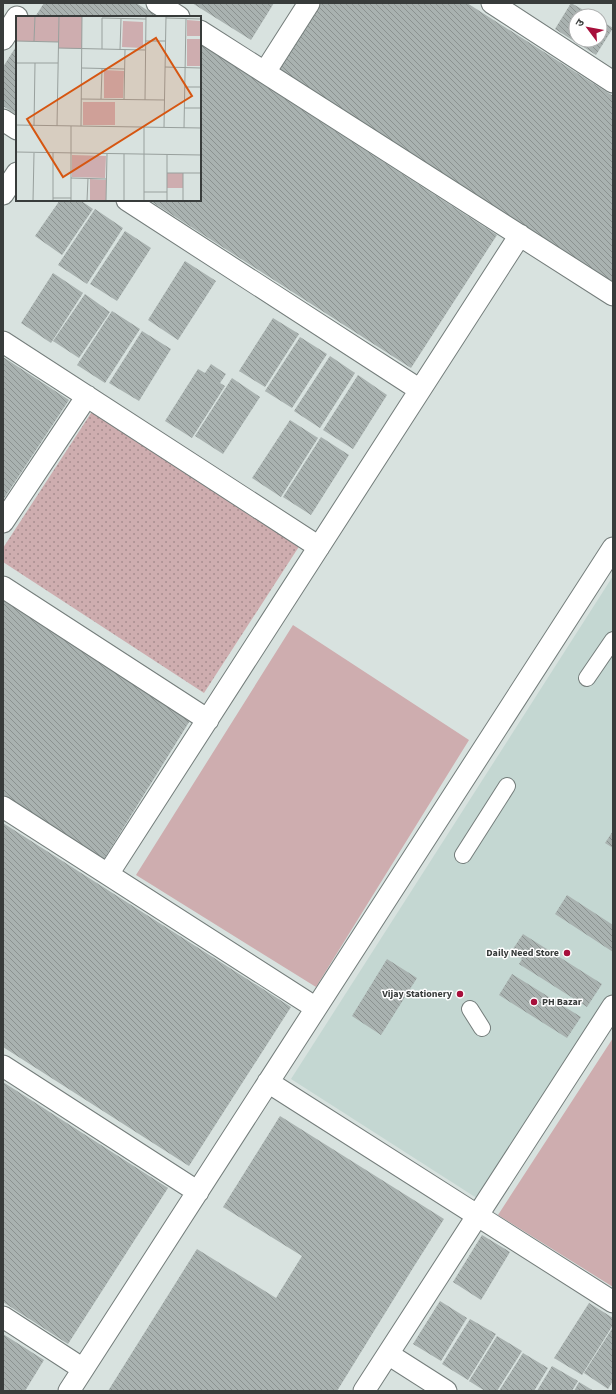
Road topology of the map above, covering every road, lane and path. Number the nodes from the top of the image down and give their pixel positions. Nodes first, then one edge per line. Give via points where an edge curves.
1 (26, 3) edge
2 (157, 3) edge
3 (310, 3) edge
4 (492, 3) edge
5 (520, 11) edge
6 (18, 16) edge
7 (177, 16) edge
8 (16, 19) edge
9 (201, 31) edge
10 (3, 39) edge
11 (265, 72) junction
12 (613, 82) edge
13 (3, 120) edge
14 (16, 128) edge
15 (16, 174) edge
16 (3, 194) edge
17 (129, 201) edge
18 (520, 235) junction
19 (613, 295) edge
20 (3, 342) edge
21 (420, 390) junction
22 (87, 396) junction
23 (3, 522) edge
24 (319, 547) junction
25 (613, 548) edge
26 (3, 587) edge
27 (613, 640) edge
28 (587, 678) dead end
29 (208, 720) junction
30 (507, 786) dead end
31 (3, 807) edge
32 (463, 855) dead end
33 (108, 874) junction
34 (613, 1006) edge
35 (316, 1008) junction
36 (470, 1009) dead end
37 (482, 1028) dead end
38 (3, 1066) edge
39 (268, 1082) junction
40 (198, 1192) junction
41 (477, 1216) junction
42 (613, 1302) edge
43 (3, 1317) edge
44 (388, 1354) junction
45 (83, 1369) junction
46 (69, 1391) edge
47 (364, 1391) edge
48 (446, 1391) edge

1 - 6 street
2 - 7 street
3 - 11 street
4 - 5 street
5 - 12 street
8 - 10 street
9 - 11 street
11 - 18 street
13 - 14 street
15 - 16 street
17 - 21 street
18 - 19 street
18 - 21 street
20 - 22 street
21 - 24 street
22 - 23 street
22 - 24 street
24 - 29 street
25 - 35 street
26 - 29 street
27 - 28 street
29 - 33 street
30 - 32 street
31 - 33 street
33 - 35 street
34 - 41 street
35 - 39 street
36 - 37 street
38 - 40 street
39 - 40 street
39 - 41 street
40 - 45 street
41 - 42 street
41 - 44 street
43 - 45 street
44 - 47 street
44 - 48 street
45 - 46 street

